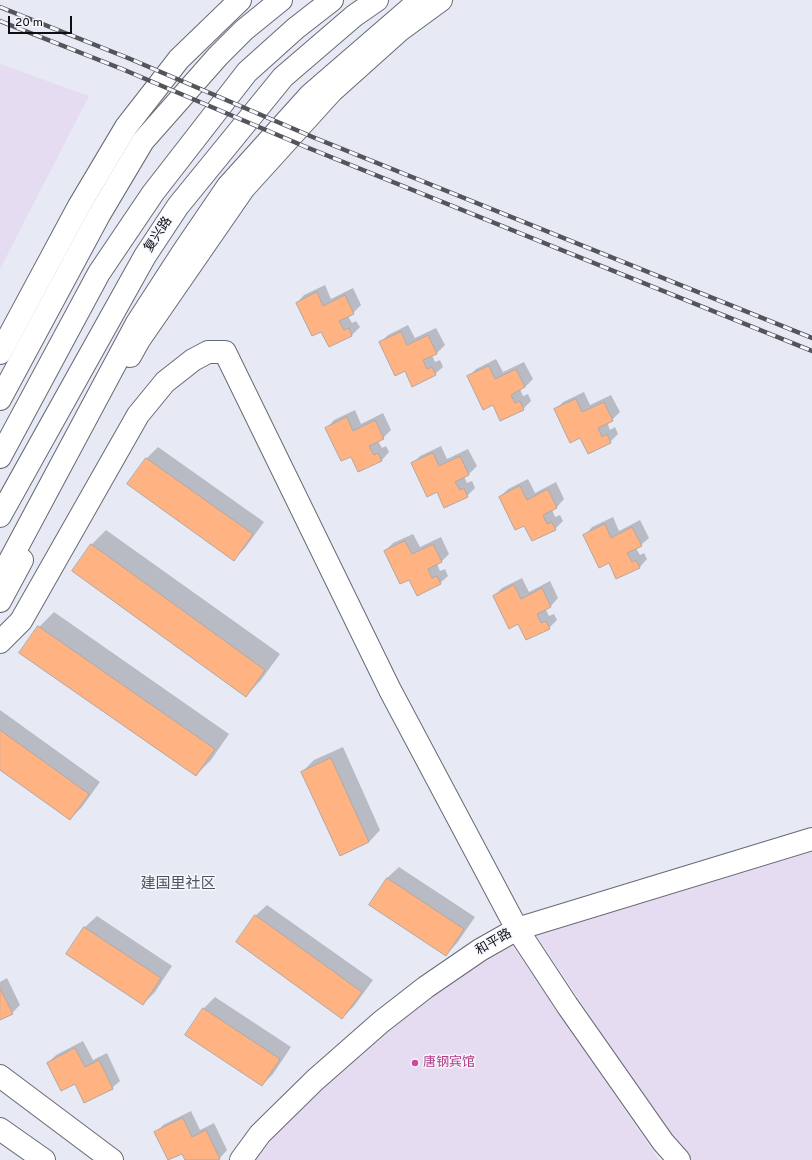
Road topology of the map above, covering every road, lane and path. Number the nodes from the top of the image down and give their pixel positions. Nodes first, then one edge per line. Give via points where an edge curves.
1 (240, 0) edge
2 (281, 0) edge
3 (332, 0) edge
4 (377, 0) edge
5 (422, 0) edge
6 (441, 0) edge
7 (0, 353) edge
8 (0, 399) edge
9 (0, 457) edge
10 (0, 516) edge
11 (0, 579) edge
12 (0, 601) edge
13 (0, 642) edge
14 (812, 839) edge
15 (517, 929) junction
16 (0, 1076) edge
17 (0, 1129) edge
18 (44, 1160) edge
19 (112, 1160) edge
20 (242, 1160) edge
21 (679, 1160) edge

1 - 7 street via 179,59 126,127 79,206
2 - 8 street via 244,30 218,56 143,141 99,215
3 - 9 street via 247,72 153,193 99,273
4 - 10 street, 复兴路 via 354,16 283,77 178,206 146,256
5 - 11 street via 310,95 228,186 137,323
6 - 12 street via 400,30 332,91 244,188 139,340
13 - 15 street via 21,621 138,415 165,382 192,360 208,352 225,352 390,690
14 - 15 street, 和平路
15 - 20 street, 和平路 via 480,950 381,1022 314,1080 260,1134
15 - 21 street via 658,1135
16 - 19 street
17 - 18 street

